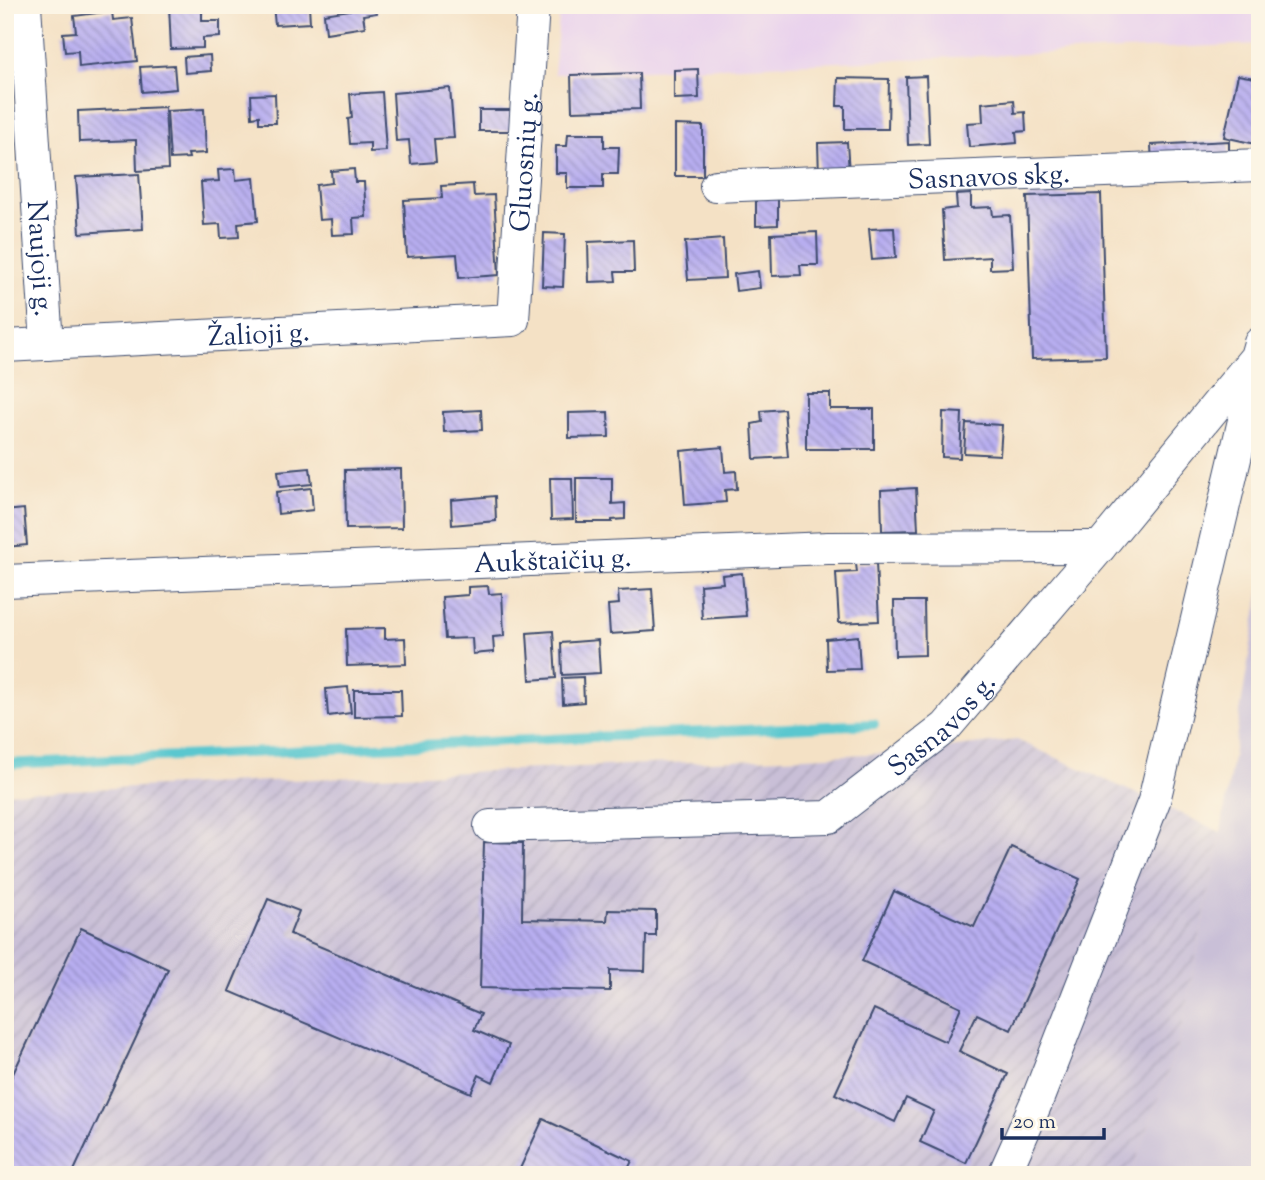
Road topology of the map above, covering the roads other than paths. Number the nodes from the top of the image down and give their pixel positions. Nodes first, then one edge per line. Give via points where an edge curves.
1 (25, 5) edge
2 (533, 5) edge
3 (1260, 165) edge
4 (716, 186) dead end
5 (513, 320) joint
6 (47, 344) junction
7 (5, 346) edge
8 (1258, 350) edge
9 (1100, 547) junction
10 (5, 581) edge
11 (489, 826) dead end
12 (1004, 1175) edge

1 - 6 street, Naujoji g.
2 - 5 street, Gluosnių g.
3 - 4 street, Sasnavos skg.
5 - 6 street, Žalioji g.
6 - 7 street, Žalioji g.
8 - 9 street, Sasnavos g.
8 - 12 street, Sasnavos g. via 1154,801
9 - 10 street, Aukštaičių g. via 828,548
9 - 11 street, Sasnavos g. via 946,727 829,817

